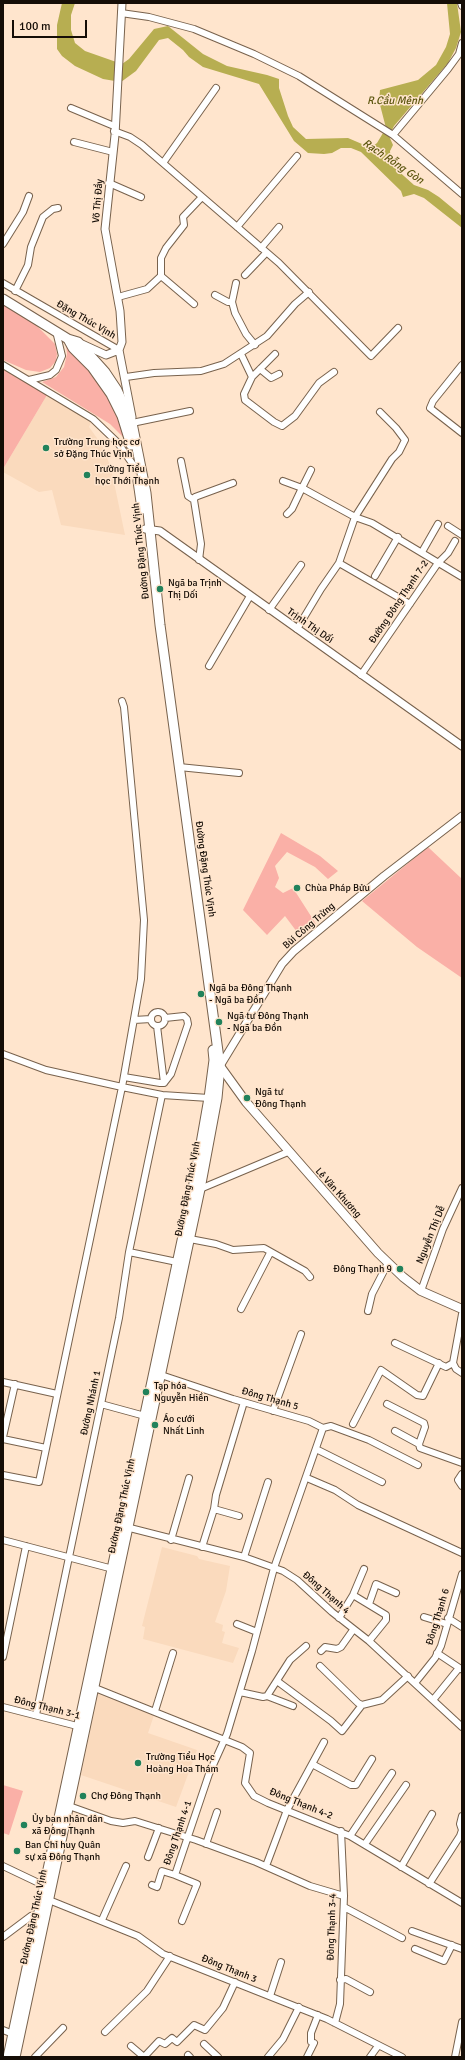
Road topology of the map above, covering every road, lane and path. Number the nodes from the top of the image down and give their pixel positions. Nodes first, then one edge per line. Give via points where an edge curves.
1 (122, 3) edge
2 (121, 13) junction
3 (462, 43) edge
4 (216, 88) dead end
5 (71, 108) dead end
6 (114, 128) junction
7 (392, 134) junction
8 (74, 142) dead end
9 (113, 152) junction
10 (297, 156) dead end
11 (162, 163) junction
12 (109, 183) junction
13 (462, 194) edge
14 (29, 196) dead end
15 (141, 197) dead end
16 (202, 198) junction
17 (58, 208) dead end
18 (236, 227) junction
19 (279, 227) dead end
20 (3, 244) edge
21 (261, 248) junction
22 (266, 253) junction
23 (245, 275) dead end
24 (161, 276) junction
25 (3, 283) edge
26 (236, 283) dead end
27 (16, 291) junction
28 (309, 292) junction
29 (215, 295) dead end
30 (118, 297) junction
31 (3, 299) edge
32 (232, 302) junction
33 (194, 304) dead end
34 (398, 328) dead end
35 (56, 331) junction
36 (68, 339) junction
37 (78, 342) junction
38 (255, 345) junction
39 (119, 350) junction
40 (241, 354) junction
41 (275, 354) dead end
42 (3, 365) edge
43 (462, 365) edge
44 (260, 369) junction
45 (334, 372) dead end
46 (279, 374) dead end
47 (126, 377) junction
48 (252, 377) junction
49 (29, 380) junction
50 (190, 411) dead end
51 (380, 412) dead end
52 (132, 423) junction
53 (462, 433) edge
54 (181, 461) dead end
55 (136, 469) junction
56 (311, 470) dead end
57 (283, 481) dead end
58 (233, 483) dead end
59 (302, 488) junction
60 (194, 500) junction
61 (287, 514) dead end
62 (355, 517) junction
63 (438, 524) dead end
64 (448, 526) dead end
65 (147, 529) junction
66 (462, 535) edge
67 (398, 538) junction
68 (455, 541) dead end
69 (422, 552) junction
70 (199, 560) junction
71 (339, 563) junction
72 (438, 563) junction
73 (301, 565) dead end
74 (374, 576) dead end
75 (462, 577) edge
76 (250, 596) junction
77 (410, 604) junction
78 (269, 610) junction
79 (297, 629) junction
80 (209, 666) dead end
81 (361, 675) junction
82 (122, 701) dead end
83 (462, 746) edge
84 (179, 767) junction
85 (239, 774) dead end
86 (462, 816) edge
87 (151, 1018) junction
88 (165, 1018) junction
89 (134, 1020) junction
90 (157, 1026) junction
91 (3, 1054) edge
92 (217, 1065) junction
93 (124, 1077) junction
94 (164, 1083) junction
95 (122, 1087) junction
96 (162, 1095) junction
97 (209, 1098) junction
98 (288, 1152) junction
99 (462, 1188) edge
100 (200, 1189) junction
101 (190, 1239) junction
102 (129, 1252) junction
103 (270, 1254) junction
104 (177, 1262) junction
105 (388, 1263) junction
106 (310, 1277) dead end
107 (421, 1290) junction
108 (241, 1308) dead end
109 (462, 1309) edge
110 (368, 1311) dead end
111 (462, 1314) edge
112 (301, 1334) dead end
113 (395, 1343) dead end
114 (439, 1362) junction
115 (454, 1363) junction
116 (462, 1373) edge
117 (161, 1375) junction
118 (3, 1382) edge
119 (15, 1384) junction
120 (57, 1394) junction
121 (244, 1402) junction
122 (101, 1404) junction
123 (386, 1404) dead end
124 (273, 1411) junction
125 (145, 1416) junction
126 (353, 1424) dead end
127 (323, 1428) junction
128 (395, 1431) dead end
129 (3, 1438) edge
130 (419, 1444) junction
131 (46, 1448) junction
132 (316, 1449) junction
133 (462, 1463) edge
134 (418, 1465) dead end
135 (462, 1474) edge
136 (3, 1475) edge
137 (189, 1478) dead end
138 (307, 1478) junction
139 (268, 1482) dead end
140 (382, 1482) dead end
141 (462, 1486) edge
142 (214, 1509) junction
143 (239, 1516) dead end
144 (126, 1527) junction
145 (3, 1540) edge
146 (172, 1540) junction
147 (26, 1546) junction
148 (202, 1547) junction
149 (462, 1553) edge
150 (69, 1557) junction
151 (244, 1557) junction
152 (274, 1568) junction
153 (113, 1569) junction
154 (364, 1569) dead end
155 (462, 1574) edge
156 (396, 1593) dead end
157 (353, 1595) junction
158 (369, 1604) junction
159 (424, 1617) dead end
160 (339, 1618) junction
161 (447, 1621) junction
162 (237, 1624) dead end
163 (462, 1627) edge
164 (353, 1630) junction
165 (257, 1632) junction
166 (369, 1641) junction
167 (306, 1646) dead end
168 (321, 1651) dead end
169 (173, 1653) dead end
170 (437, 1653) junction
171 (3, 1657) edge
172 (320, 1666) dead end
173 (460, 1668) edge
174 (408, 1676) junction
175 (277, 1680) junction
176 (415, 1683) junction
177 (95, 1688) junction
178 (240, 1692) junction
179 (267, 1696) junction
180 (433, 1700) junction
181 (362, 1705) junction
182 (293, 1706) dead end
183 (3, 1707) edge
184 (155, 1712) junction
185 (36, 1716) junction
186 (83, 1727) junction
187 (462, 1727) edge
188 (226, 1739) junction
189 (324, 1742) dead end
190 (372, 1759) dead end
191 (312, 1764) junction
192 (392, 1773) dead end
193 (406, 1785) dead end
194 (69, 1806) junction
195 (287, 1810) junction
196 (217, 1812) dead end
197 (432, 1814) dead end
198 (462, 1816) edge
199 (159, 1828) junction
200 (341, 1831) junction
201 (350, 1836) junction
202 (187, 1838) junction
203 (206, 1844) junction
204 (365, 1844) junction
205 (148, 1857) dead end
206 (3, 1866) edge
207 (126, 1866) dead end
208 (266, 1866) junction
209 (401, 1867) junction
210 (175, 1875) junction
211 (429, 1884) junction
212 (152, 1885) dead end
213 (45, 1886) junction
214 (344, 1896) junction
215 (45, 1900) junction
216 (462, 1903) edge
217 (344, 1907) junction
218 (39, 1914) junction
219 (102, 1920) junction
220 (182, 1921) dead end
221 (412, 1931) dead end
222 (3, 1938) edge
223 (402, 1938) dead end
224 (452, 1945) junction
225 (415, 1949) dead end
226 (462, 1949) edge
227 (170, 1956) junction
228 (281, 1962) dead end
229 (340, 1980) junction
230 (235, 1982) junction
231 (370, 1992) dead end
232 (270, 1996) junction
233 (299, 2007) junction
234 (318, 2015) junction
235 (462, 2022) edge
236 (335, 2023) junction
237 (63, 2028) dead end
238 (3, 2030) edge
239 (105, 2032) dead end
240 (13, 2034) junction
241 (204, 2044) dead end
242 (131, 2046) dead end
243 (378, 2046) junction
244 (458, 2055) edge
245 (400, 2056) edge
246 (8, 2057) edge
247 (15, 2057) edge
248 (35, 2057) edge
249 (144, 2057) edge
250 (218, 2057) edge
251 (268, 2057) edge
252 (307, 2057) edge
253 (370, 2057) edge

1 - 2 street, Võ Thị Đầy
2 - 6 street, Võ Thị Đầy
2 - 7 street via 181,24 254,54 299,76
3 - 7 street via 459,54 448,69
4 - 11 street
5 - 6 street
6 - 9 street, Võ Thị Đầy
6 - 11 street via 130,137
7 - 13 street
8 - 9 street
9 - 12 street, Võ Thị Đầy
10 - 18 street
11 - 16 street
12 - 15 street
12 - 30 street, Võ Thị Đầy via 105,229
14 - 20 street via 23,212
16 - 18 street
16 - 24 street via 183,217 184,226 166,248 161,258
17 - 27 street via 43,217 31,247 28,265
18 - 21 street
19 - 21 street
21 - 22 street
22 - 23 street
22 - 28 street
24 - 30 street via 147,289
24 - 33 street
25 - 27 street, Đặng Thúc Vịnh
26 - 32 street
27 - 39 street, Đặng Thúc Vịnh
28 - 34 street via 372,356
28 - 38 street
29 - 32 street
30 - 39 street, Võ Thị Đầy via 122,342
31 - 35 main road, Đường Đặng Thúc Vịnh
32 - 38 street via 246,334
35 - 36 main road, Đường Đặng Thúc Vịnh
35 - 49 street via 62,356 56,370 50,375
36 - 37 main road, Đường Đặng Thúc Vịnh
36 - 55 main road, Đường Đặng Thúc Vịnh via 104,383 117,405 128,435
37 - 39 street, Đặng Thúc Vịnh via 106,355
37 - 52 main road, Đường Đặng Thúc Vịnh via 117,390
38 - 40 street
39 - 47 street, Võ Thị Đầy
40 - 47 street via 224,364 201,371 161,372
40 - 48 street
41 - 44 street
42 - 49 street
43 - 53 street via 430,408
44 - 46 street via 271,378
44 - 48 street
45 - 48 street via 319,383 295,416 282,426 245,400 244,394
47 - 52 street, Võ Thị Đầy
49 - 55 street via 93,420 118,443
50 - 52 street
51 - 62 street via 405,440
52 - 65 main road, Đường Đặng Thúc Vịnh via 146,493
54 - 60 street via 188,496
55 - 65 main road, Đường Đặng Thúc Vịnh
56 - 59 street
57 - 59 street
58 - 60 street via 195,496
59 - 61 street
59 - 62 street
60 - 70 street via 201,544
62 - 67 street via 372,523
62 - 71 street
63 - 69 street
64 - 66 street
65 - 70 street, Trịnh Thị Dối via 160,531
65 - 84 main road, Đường Đặng Thúc Vịnh
65 - 92 main road, Đường Đặng Thúc Vịnh via 159,654
67 - 69 street
67 - 74 street
68 - 72 street, Đường Đông Thạnh 7-2
69 - 72 street
70 - 76 street, Trịnh Thị Dối
71 - 77 street
71 - 79 street
72 - 75 street
72 - 77 street, Đường Đông Thạnh 7-2
73 - 78 street
76 - 78 street, Trịnh Thị Dối
76 - 80 street
77 - 81 street, Đường Đông Thạnh 7-2
78 - 79 street, Trịnh Thị Dối
79 - 81 street, Trịnh Thị Dối
81 - 83 street, Trịnh Thị Dối
82 - 89 street via 144,920 141,979
84 - 85 street
84 - 92 main road, Đường Đặng Thúc Vịnh
86 - 92 street, Bùi Công Trừng via 384,876 294,951 274,976
87 - 88 street via 156,1012 161,1012
87 - 89 street
87 - 90 street
88 - 90 street via 163,1024
88 - 94 street via 184,1016 187,1018 188,1026 171,1074
89 - 93 street
90 - 94 street
91 - 95 street via 46,1070
92 - 97 main road, Đường Đặng Thúc Vịnh
92 - 98 main road, Lê Văn Khương
92 - 100 main road, Đường Đặng Thúc Vịnh via 217,1098
93 - 94 street
93 - 95 street
95 - 96 street
95 - 120 street
96 - 97 street
96 - 102 street, Đường Nhánh 1
97 - 104 main road, Đường Đặng Thúc Vịnh
98 - 100 street
98 - 105 main road, Lê Văn Khương
99 - 107 street, Nguyễn Thị Dễ via 443,1229
100 - 101 main road, Đường Đặng Thúc Vịnh
101 - 103 street via 233,1250 264,1248
101 - 117 main road, Đường Đặng Thúc Vịnh
102 - 104 street
102 - 122 street, Đường Nhánh 1 via 119,1318
103 - 106 street via 305,1271
103 - 108 street
104 - 125 main road, Đường Đặng Thúc Vịnh
105 - 107 main road, Lê Văn Khương
105 - 110 street via 372,1294
107 - 109 main road, Lê Văn Khương
111 - 115 street
112 - 124 street
113 - 114 street
114 - 115 street via 446,1367
114 - 126 street via 423,1396 417,1395 380,1370
115 - 116 street via 456,1369
117 - 121 street, Đông Thạnh 5
117 - 144 main road, Đường Đặng Thúc Vịnh
118 - 119 street
119 - 120 street
119 - 129 street
120 - 131 street
121 - 124 street, Đông Thạnh 5
121 - 142 street
122 - 125 street
122 - 150 street, Đường Nhánh 1
123 - 130 street via 424,1423
124 - 127 street, Đông Thạnh 5
125 - 144 main road, Đường Đặng Thúc Vịnh
127 - 132 street
127 - 134 street, Đông Thạnh 5 via 331,1426 369,1440
128 - 130 street
129 - 131 street
130 - 133 street via 420,1448
131 - 136 street via 39,1482
132 - 138 street
132 - 140 street
135 - 141 street via 458,1480
137 - 146 street
138 - 149 street via 335,1490 358,1505
138 - 152 street
139 - 151 street
142 - 143 street
142 - 148 street
144 - 146 street, Đông Thạnh 4
144 - 153 main road, Đường Đặng Thúc Vịnh
144 - 177 main road, Đường Đặng Thúc Vịnh
145 - 147 street
146 - 148 street, Đông Thạnh 4
147 - 150 street
147 - 171 street
148 - 151 street, Đông Thạnh 4
150 - 153 street
150 - 185 street, Đường Nhánh 1
151 - 152 street, Đông Thạnh 4
152 - 160 street, Đông Thạnh 4 via 297,1580
152 - 165 street, Đông Thạnh 4-1
153 - 186 main road, Đường Đặng Thúc Vịnh
154 - 157 street
155 - 161 street, Đông Thạnh 6
156 - 158 street via 376,1584
157 - 158 street
157 - 160 street
158 - 166 street via 386,1614 386,1620
159 - 161 street
160 - 164 street, Đông Thạnh 4
161 - 163 street
161 - 170 street, Đông Thạnh 6
162 - 165 street
164 - 166 street, Đông Thạnh 4
164 - 168 street via 341,1647 325,1647
165 - 178 street, Đông Thạnh 4-1
166 - 174 street, Đông Thạnh 4
167 - 175 street via 290,1660
169 - 184 street
170 - 173 street
170 - 176 street, Đông Thạnh 6
172 - 181 street
173 - 180 street
174 - 176 street, Đông Thạnh 4
174 - 181 street via 382,1700
175 - 179 street
175 - 181 street via 342,1731
176 - 180 street, Đông Thạnh 4
177 - 184 street, Đông Thạnh 4-2
177 - 186 main road, Đường Đặng Thúc Vịnh
178 - 179 street
178 - 188 street, Đông Thạnh 4-1
179 - 182 street
180 - 187 street, Đông Thạnh 4
183 - 185 street, Đông Thạnh 3-1
184 - 188 street, Đông Thạnh 4-2
185 - 186 street, Đông Thạnh 3-1
186 - 194 main road, Đường Đặng Thúc Vịnh
186 - 213 main road, Đường Đặng Thúc Vịnh
188 - 195 street, Đông Thạnh 4-2 via 250,1753 245,1784 254,1796
188 - 202 street, Đông Thạnh 4-1 via 209,1774
189 - 191 street
190 - 191 street via 356,1785 351,1785
191 - 195 street
192 - 201 street
193 - 204 street
194 - 199 street via 111,1821 135,1821
194 - 215 main road, Đường Đặng Thúc Vịnh
195 - 200 street, Đông Thạnh 4-2
195 - 208 street
196 - 203 street
197 - 209 street
198 - 211 street via 460,1836
199 - 202 street
199 - 205 street
200 - 201 street, Đông Thạnh 4-2
200 - 214 street, Đông Thạnh 3-4
201 - 204 street, Đông Thạnh 4-2
202 - 203 street
202 - 210 street, Đông Thạnh 4-1
203 - 208 street
204 - 209 street, Đông Thạnh 4-2
206 - 213 street
207 - 219 street
208 - 214 street via 310,1886
209 - 211 street, Đông Thạnh 4-2
210 - 212 street via 162,1871 157,1887
210 - 220 street, Đông Thạnh 4-1 via 197,1884
211 - 216 street, Đông Thạnh 4-2
213 - 215 main road, Đường Đặng Thúc Vịnh
214 - 217 street, Đông Thạnh 3-4
215 - 218 main road, Đường Đặng Thúc Vịnh
215 - 219 street, Đông Thạnh 3
215 - 247 main road, Đường Đặng Thúc Vịnh
217 - 223 street
217 - 229 street, Đông Thạnh 3-4
218 - 222 street via 31,1916
218 - 240 main road, Đường Đặng Thúc Vịnh
219 - 227 street, Đông Thạnh 3 via 138,1936
221 - 224 street
224 - 225 street via 444,1961
224 - 226 street
227 - 230 street, Đông Thạnh 3
227 - 239 street via 146,1991
228 - 232 street
229 - 231 street via 346,1980
229 - 236 street, Đông Thạnh 3-4 via 340,2004
230 - 232 street, Đông Thạnh 3
230 - 249 street via 223,2008 206,2030 194,2025 177,2042 172,2038 165,2044 159,2041
232 - 233 street, Đông Thạnh 3
233 - 234 street, Đông Thạnh 3
233 - 251 street via 283,2039
234 - 236 street, Đông Thạnh 3
234 - 252 street via 311,2033 311,2042 314,2043
235 - 244 street
236 - 243 street, Đông Thạnh 3
237 - 248 street
238 - 240 street
240 - 246 main road, Đường Đặng Thúc Vịnh
241 - 250 street
242 - 249 street
243 - 245 street, Đông Thạnh 3
243 - 253 street

